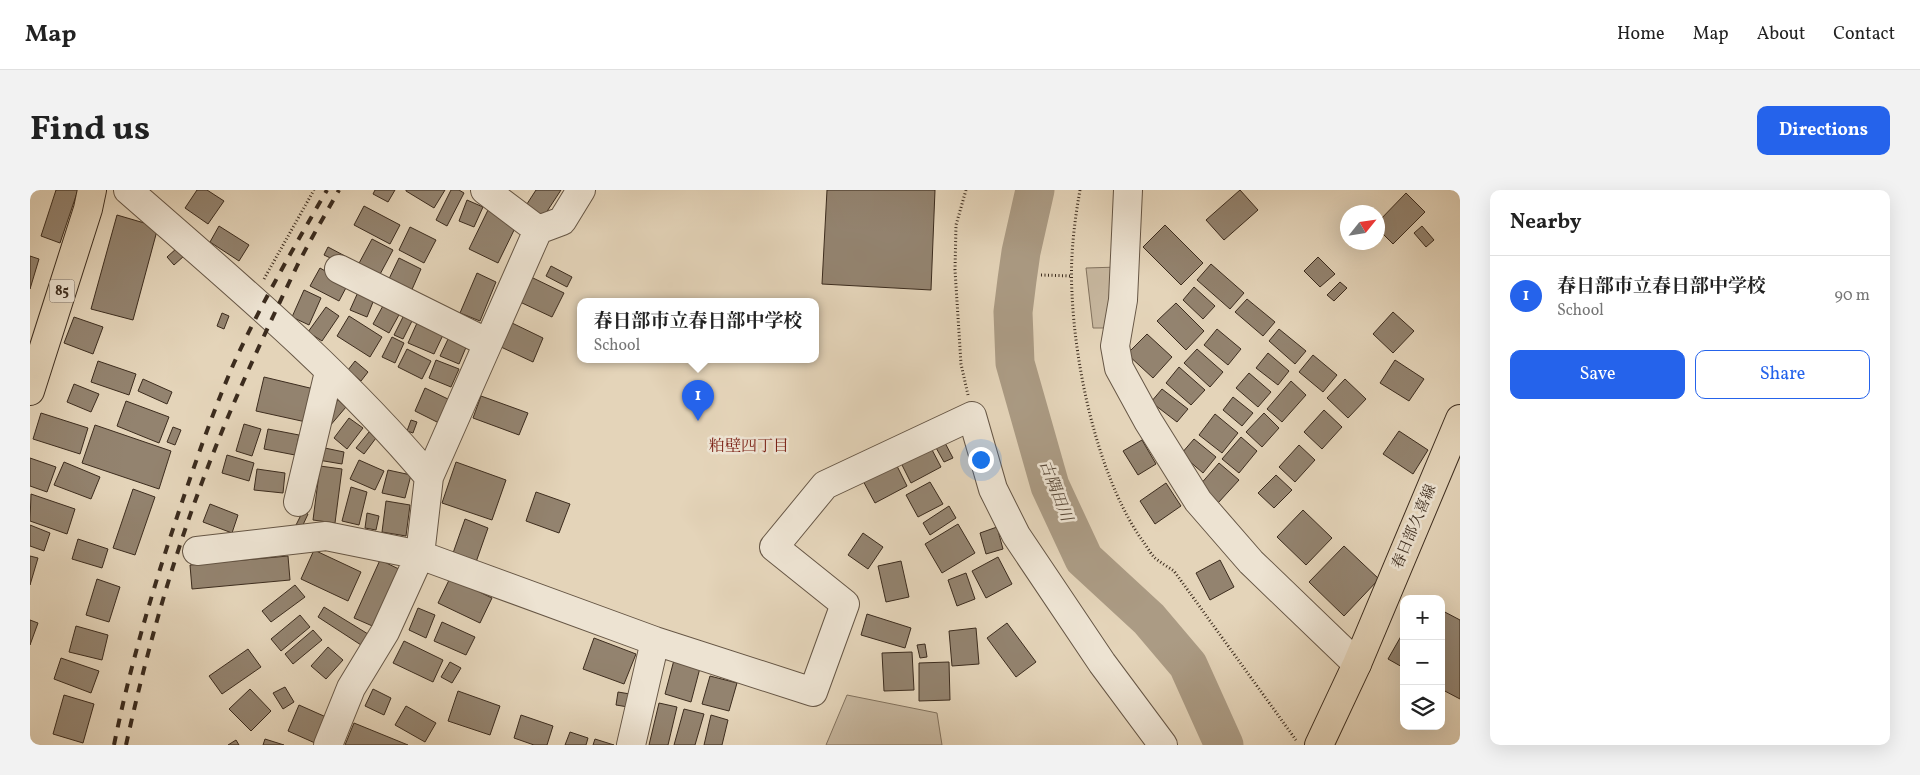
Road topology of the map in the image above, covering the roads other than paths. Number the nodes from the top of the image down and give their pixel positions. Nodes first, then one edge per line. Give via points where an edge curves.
1 (92, 190) edge
2 (128, 190) edge
3 (485, 190) edge
4 (582, 190) edge
5 (1128, 190) edge
6 (538, 230) junction
7 (339, 269) dead end
8 (488, 343) junction
9 (35, 358) edge
10 (329, 372) junction
11 (30, 391) edge
12 (1460, 419) edge
13 (429, 477) junction
14 (298, 502) dead end
15 (198, 551) dead end
16 (420, 555) junction
17 (655, 641) junction
18 (1358, 664) junction
19 (328, 745) edge
20 (631, 745) edge
21 (1163, 745) edge
22 (1319, 745) edge

1 - 9 main road, 85 via 88,210
2 - 10 street
3 - 6 street
4 - 6 street via 562,221
5 - 18 street via 1123,300 1115,346 1119,368 1198,501 1252,562
6 - 8 street
7 - 8 street
8 - 13 street
9 - 11 main road, 85
10 - 13 street via 396,437
10 - 14 street
12 - 18 main road, 春日部久喜線
13 - 16 street
15 - 16 street via 326,536
16 - 17 street
16 - 19 street via 385,632 351,688
17 - 20 street
17 - 21 street via 813,692 845,604 774,547 825,486 972,416 992,488 1016,535 1102,663
18 - 22 main road, 春日部久喜線

